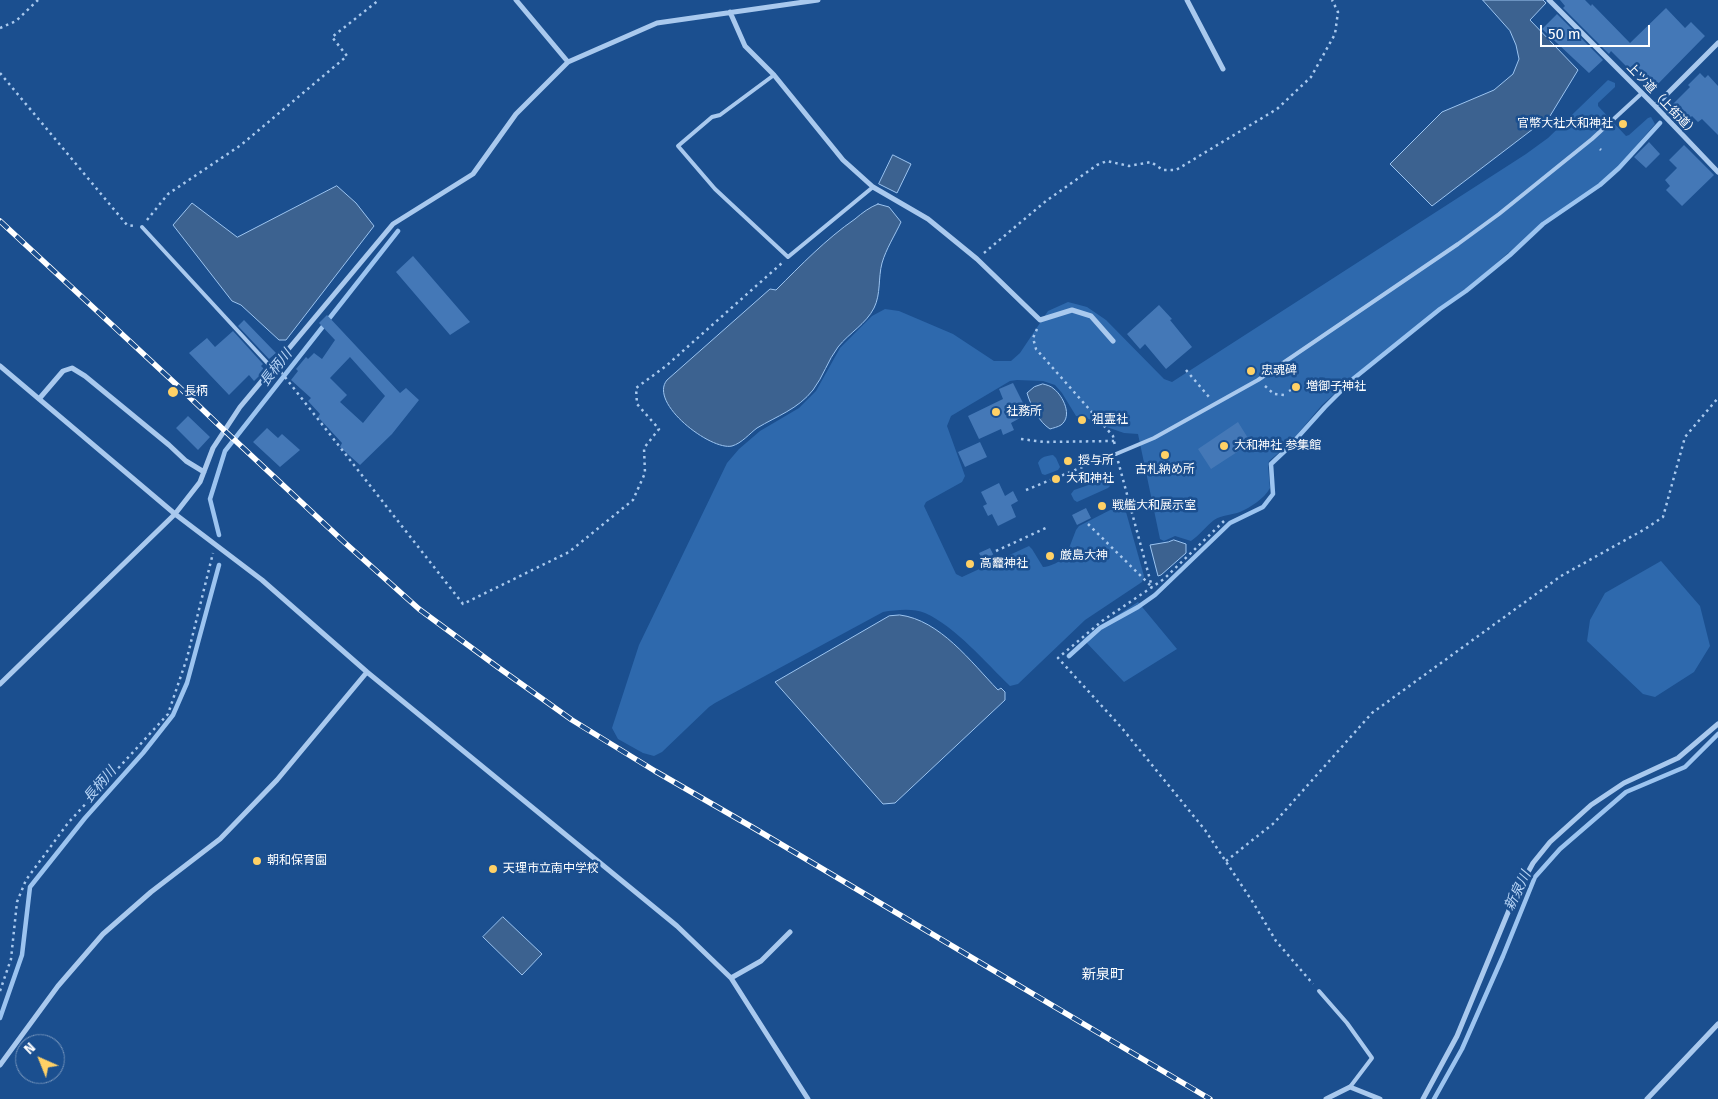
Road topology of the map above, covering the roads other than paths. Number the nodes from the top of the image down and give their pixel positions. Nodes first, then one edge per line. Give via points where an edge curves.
1 (516, 0) edge
2 (818, 0) edge
3 (1187, 0) edge
4 (1549, 0) edge
5 (730, 12) junction
6 (1718, 43) edge
7 (568, 62) junction
8 (1223, 69) dead end
9 (774, 75) junction
10 (1642, 93) junction
11 (1655, 106) junction
12 (1718, 172) edge
13 (873, 187) junction
14 (142, 227) road end
15 (1112, 341) dead end
16 (0, 366) edge
17 (272, 368) junction
18 (39, 399) junction
19 (1116, 454) road end
20 (204, 472) junction
21 (175, 514) junction
22 (367, 672) junction
23 (0, 684) edge
24 (1718, 724) edge
25 (790, 932) dead end
26 (731, 978) junction
27 (1319, 990) road end
28 (1718, 1024) edge
29 (0, 1065) edge
30 (1350, 1087) junction
31 (808, 1099) edge
32 (1326, 1099) edge
33 (1380, 1099) edge
34 (1423, 1099) edge
35 (1647, 1099) edge

1 - 7 street
2 - 5 street
3 - 8 street
4 - 10 street, 上ツ道（上街道）
5 - 7 street via 657,23
5 - 9 street via 745,46
6 - 11 street
7 - 17 street via 516,114 473,174 393,224
9 - 13 street via 843,160
9 - 13 lane via 720,115 712,116 678,146 716,189 788,257
10 - 11 street, 上ツ道（上街道）
10 - 19 lane via 1592,139 1499,214 1258,380 1154,438
11 - 12 street, 上ツ道（上街道）
13 - 15 street via 928,219 977,258 1040,320 1072,310 1091,316
14 - 17 lane
16 - 18 street
17 - 20 street via 240,407 213,448
18 - 20 street via 63,370 72,368
18 - 21 street
20 - 21 street
21 - 22 street via 262,580
21 - 23 street
22 - 26 street via 677,926
22 - 29 street via 277,780 220,839 103,934 58,986
24 - 34 street via 1678,758 1624,783 1591,805 1532,863 1514,898 1457,1036
25 - 26 street via 761,961
26 - 31 street
27 - 30 lane via 1372,1058
28 - 35 street
30 - 32 street
30 - 33 street

